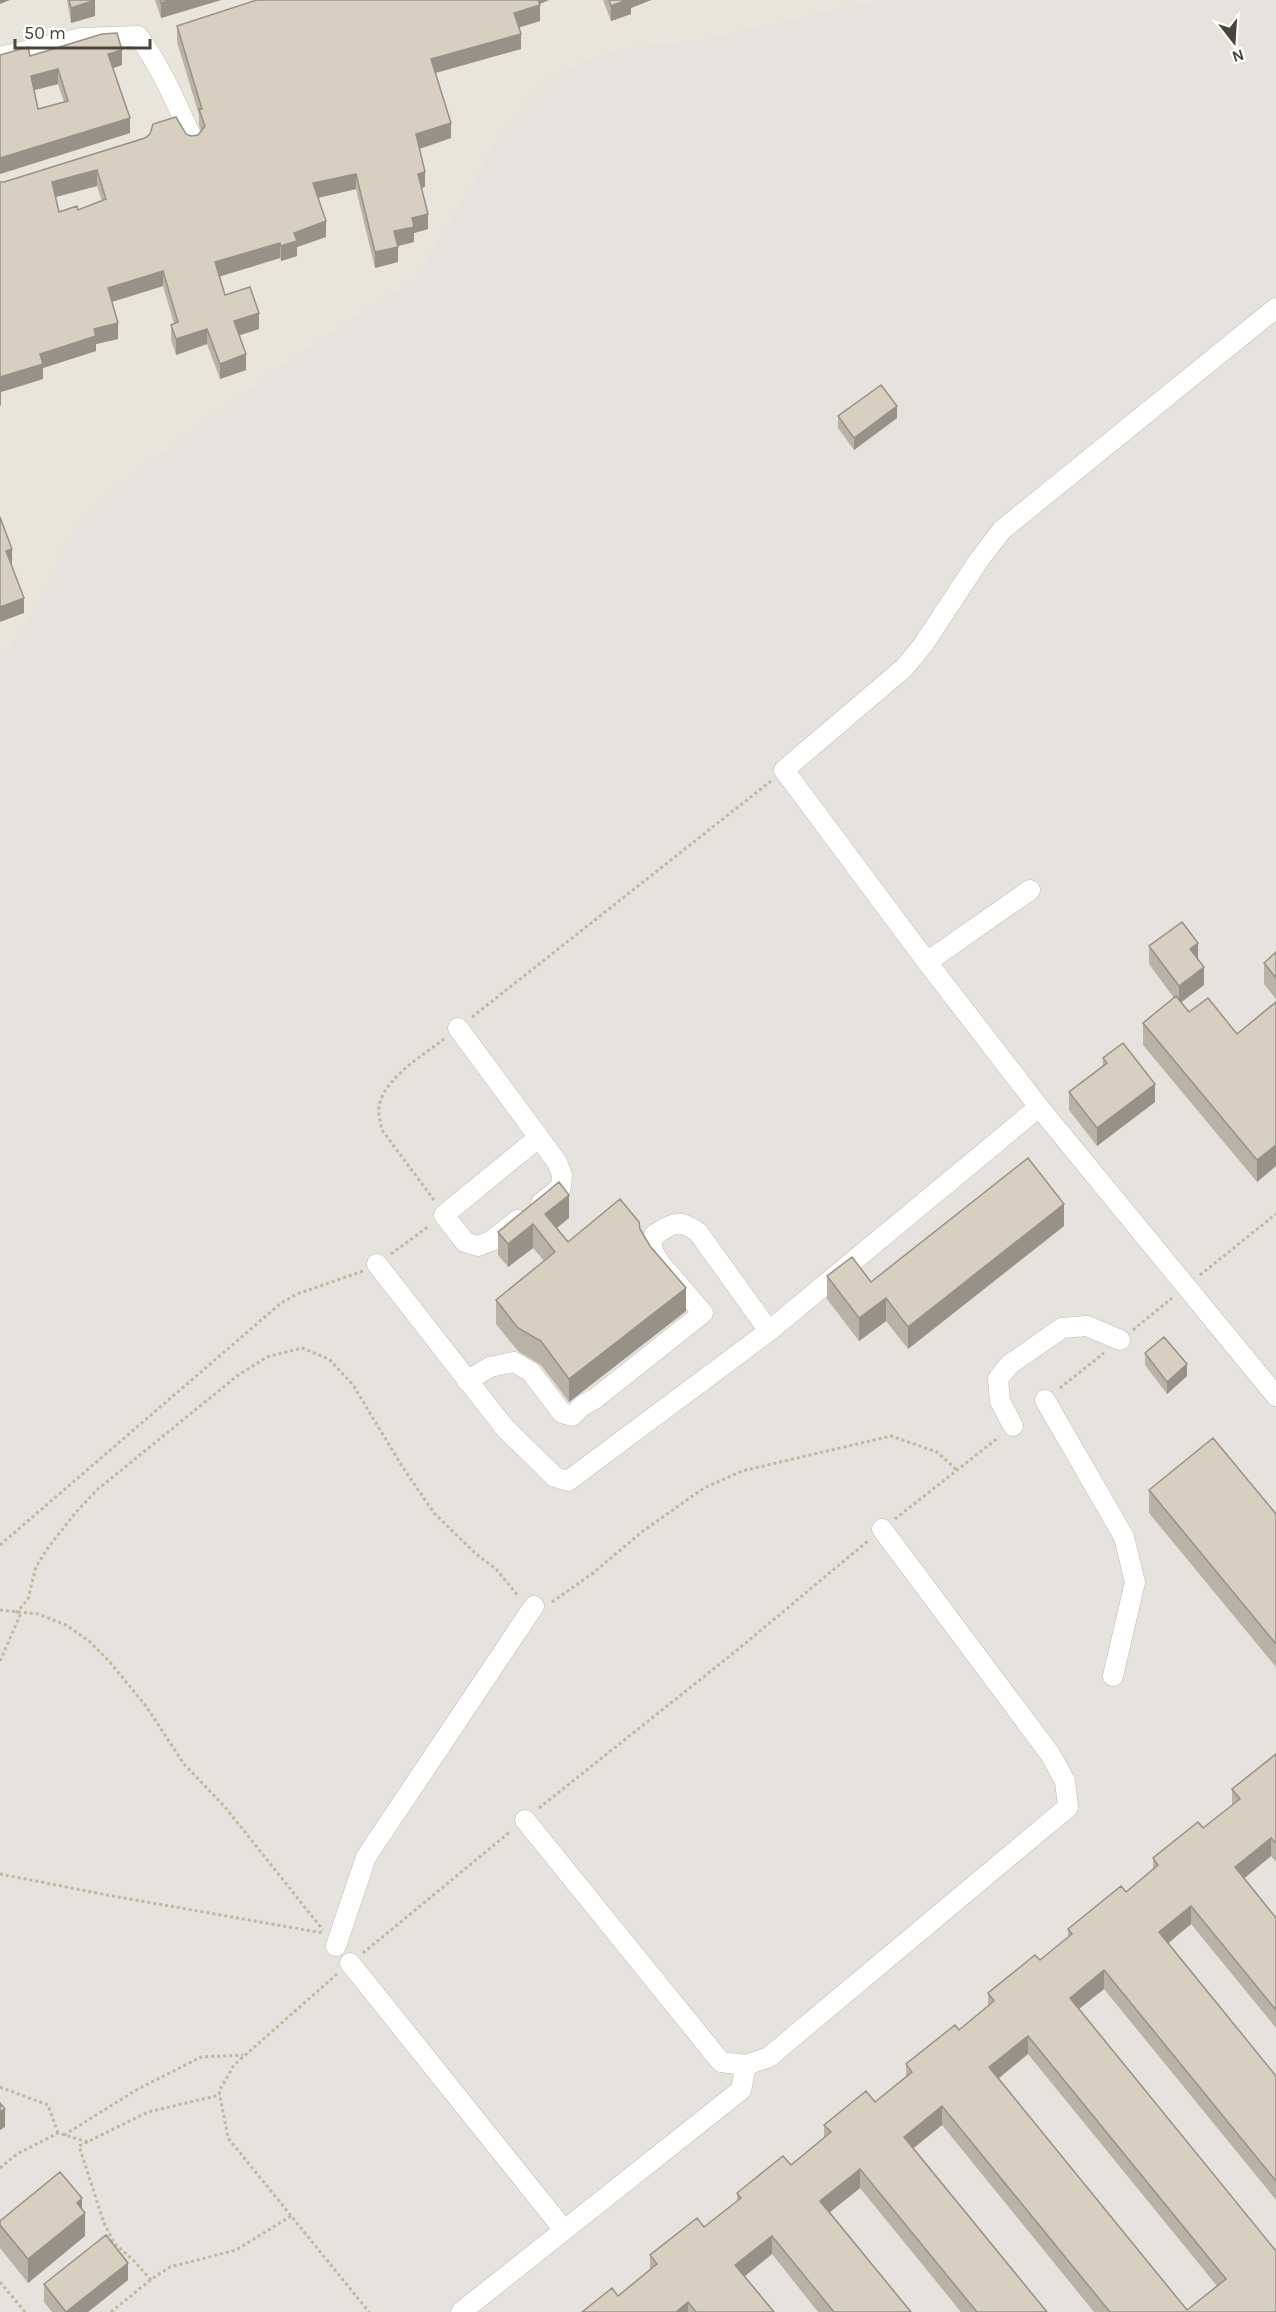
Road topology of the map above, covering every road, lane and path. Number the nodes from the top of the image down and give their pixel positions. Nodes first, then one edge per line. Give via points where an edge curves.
1 (0, 57) edge
2 (192, 140) edge
3 (1276, 308) edge
4 (784, 770) junction
5 (1030, 890) dead end
6 (927, 962) junction
7 (458, 1028) junction
8 (1039, 1107) junction
9 (538, 1138) junction
10 (1276, 1214) edge
11 (444, 1215) junction
12 (377, 1264) junction
13 (1187, 1286) junction
14 (769, 1331) junction
15 (1120, 1340) junction
16 (467, 1381) junction
17 (1276, 1396) edge
18 (1045, 1400) joint
19 (1013, 1426) joint
20 (957, 1470) junction
21 (882, 1529) junction
22 (0, 1545) edge
23 (534, 1605) junction
24 (0, 1610) edge
25 (16, 1613) junction
26 (21, 1613) junction
27 (0, 1661) edge
28 (1113, 1676) dead end
29 (525, 1820) junction
30 (0, 1874) edge
31 (336, 1946) dead end
32 (350, 1963) junction
33 (245, 2055) junction
34 (746, 2065) junction
35 (0, 2087) edge
36 (220, 2095) junction
37 (58, 2133) junction
38 (64, 2135) junction
39 (87, 2142) junction
40 (0, 2168) edge
41 (291, 2216) junction
42 (564, 2230) junction
43 (151, 2280) junction
44 (0, 2282) edge
45 (25, 2312) edge
46 (111, 2312) edge
47 (369, 2312) edge
48 (461, 2312) edge

1 - 2 street via 81,38 138,36 164,75
3 - 4 street via 1002,530 904,668
4 - 6 street
4 - 7 path
5 - 6 street
6 - 8 street
7 - 9 street
7 - 11 path via 388,1086 379,1104 382,1130
8 - 13 street
8 - 14 street
9 - 11 street
9 - 11 street via 557,1162 562,1174 561,1187 478,1246 465,1242
10 - 13 path
11 - 12 path
12 - 16 street
12 - 22 path via 281,1303
13 - 15 path
13 - 17 street
14 - 16 street via 568,1481 555,1477 505,1428
14 - 16 street via 698,1232 685,1224 673,1223 654,1235 651,1247 703,1313 605,1391 572,1416 562,1413 531,1372 514,1362 490,1367
15 - 18 path
15 - 19 street via 1087,1326 1062,1328 1009,1365 998,1379 1000,1401
18 - 28 street via 1124,1537 1136,1582
19 - 20 path
20 - 21 path
20 - 23 path via 937,1452 891,1436 742,1471 704,1488 642,1531 562,1597 546,1605
21 - 29 path
21 - 34 street via 1050,1754 1065,1781 1068,1807 770,2058
23 - 25 path via 525,1604 496,1569 434,1513 353,1385 329,1359 302,1348 267,1357 237,1377 98,1489 47,1550 36,1567 28,1599
23 - 31 street via 366,1857
24 - 25 path
25 - 26 path
26 - 27 path
26 - 30 path via 38,1614 66,1625 108,1660 184,1764 225,1807 325,1933
29 - 32 path
29 - 34 street via 721,2062
32 - 33 path
32 - 42 street
33 - 36 path via 234,2065
33 - 38 path via 201,2057
34 - 42 street via 741,2090
35 - 37 path via 48,2105
36 - 39 path via 148,2112
36 - 41 path via 228,2138
37 - 38 path
37 - 40 path via 17,2154
38 - 39 path
39 - 43 path via 79,2146 104,2223 114,2243
41 - 43 path via 236,2250 170,2267
41 - 47 path
42 - 48 street
43 - 46 path
44 - 45 path

